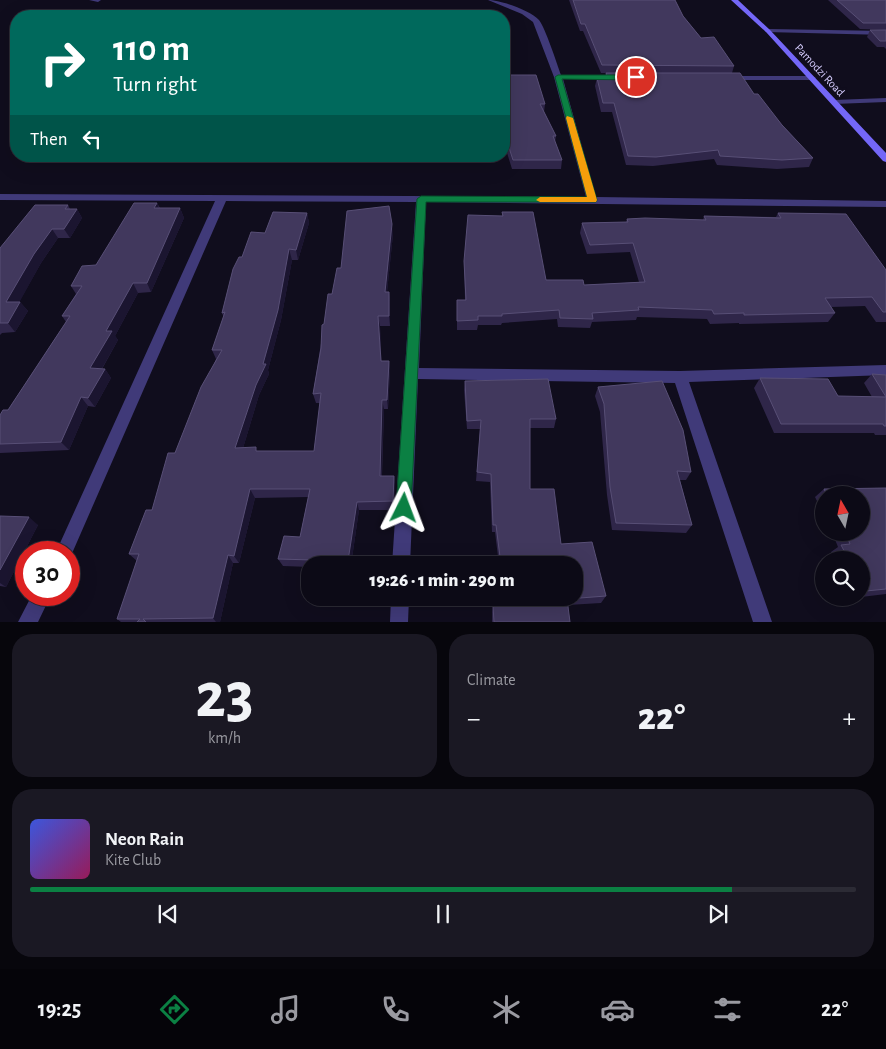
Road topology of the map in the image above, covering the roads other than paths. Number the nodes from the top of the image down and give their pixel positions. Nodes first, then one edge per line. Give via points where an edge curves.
1 (92, 0) edge
2 (98, 0) edge
3 (492, 0) edge
4 (734, 0) edge
5 (768, 31) junction
6 (886, 33) edge
7 (558, 77) junction
8 (626, 77) edge
9 (714, 78) edge
10 (812, 78) junction
11 (886, 100) edge
12 (834, 102) junction
13 (886, 159) edge
14 (0, 198) edge
15 (421, 199) junction
16 (221, 200) junction
17 (592, 200) junction
18 (886, 204) edge
19 (886, 370) edge
20 (410, 373) junction
21 (680, 377) junction
22 (69, 541) edge
23 (401, 556) edge
24 (36, 606) edge
25 (399, 606) edge
26 (27, 622) edge
27 (398, 622) edge
28 (763, 622) edge

1 - 2 street
3 - 7 street via 536,21
4 - 5 street, Pamodzi Road
5 - 6 street
5 - 10 street, Pamodzi Road
7 - 8 street
7 - 17 street
9 - 10 street
10 - 12 street, Pamodzi Road
11 - 12 street
12 - 13 street, Pamodzi Road
14 - 16 street
15 - 16 street
15 - 17 street
15 - 20 street
16 - 22 street
17 - 18 street
19 - 21 street
20 - 21 street
20 - 23 street
21 - 28 street
24 - 26 street
25 - 27 street

